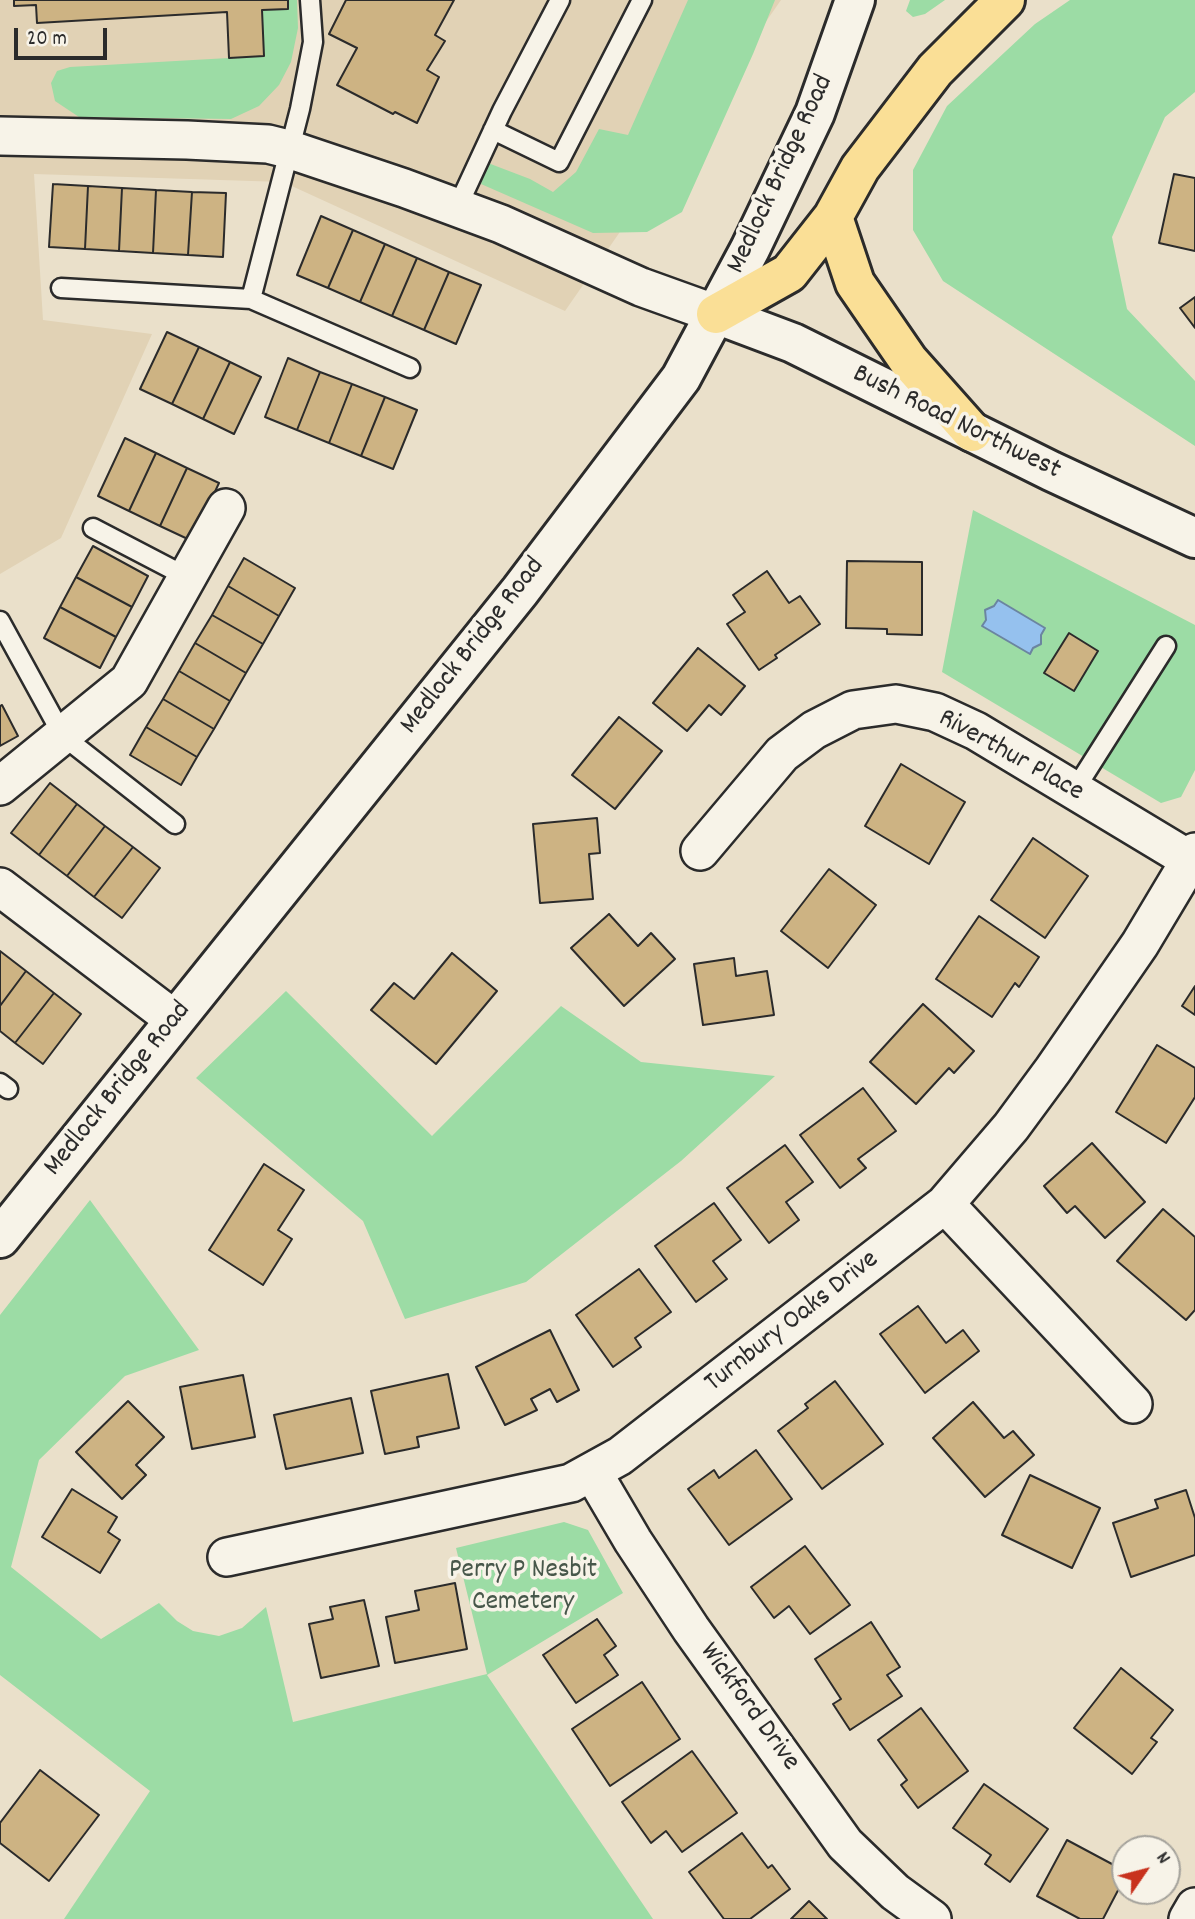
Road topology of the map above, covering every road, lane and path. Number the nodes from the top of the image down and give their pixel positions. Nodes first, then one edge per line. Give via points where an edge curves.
1 (310, 0) edge
2 (560, 0) edge
3 (642, 0) edge
4 (855, 0) edge
5 (1004, 0) edge
6 (493, 130) junction
7 (0, 136) edge
8 (288, 149) junction
9 (457, 208) junction
10 (833, 217) junction
11 (61, 288) dead end
12 (251, 299) junction
13 (716, 314) junction
14 (410, 368) dead end
15 (972, 432) junction
16 (226, 508) dead end
17 (93, 528) dead end
18 (1195, 538) edge
19 (187, 577) junction
20 (0, 621) edge
21 (1166, 646) dead end
22 (63, 736) junction
23 (0, 786) edge
24 (1074, 791) junction
25 (174, 824) dead end
26 (700, 851) dead end
27 (1193, 858) edge
28 (0, 887) edge
29 (175, 1020) junction
30 (945, 1204) junction
31 (0, 1238) edge
32 (1133, 1404) dead end
33 (593, 1473) junction
34 (227, 1557) dead end
35 (1195, 1907) edge
36 (932, 1919) edge
37 (1188, 1919) edge

1 - 8 lane via 313,42
2 - 6 lane
3 - 6 lane via 559,162
4 - 13 main road, Medlock Bridge Road via 815,113
5 - 10 highway via 935,70 860,168
6 - 9 lane
7 - 8 street via 187,139
8 - 9 street
8 - 12 lane
9 - 13 street
10 - 13 highway via 789,273
10 - 15 highway via 855,283 908,360
11 - 12 lane
12 - 14 lane
13 - 15 main road, Bush Road Northwest via 793,343
13 - 29 main road, Medlock Bridge Road via 681,378 520,591
15 - 18 main road, Bush Road Northwest
16 - 19 street
17 - 19 lane
19 - 22 street via 130,681
20 - 22 lane
21 - 24 lane
22 - 23 street
22 - 25 lane
24 - 26 street, Riverthur Place via 976,731 935,712 896,704 853,710 814,730 782,754
24 - 27 street, Riverthur Place
27 - 30 street, Turnbury Oaks Drive via 1053,1070
28 - 29 street
29 - 31 main road, Medlock Bridge Road
30 - 32 street
30 - 33 street, Turnbury Oaks Drive
33 - 34 street, Turnbury Oaks Drive via 571,1483
33 - 36 street, Wickford Drive via 691,1629 845,1844 895,1892
35 - 37 street

